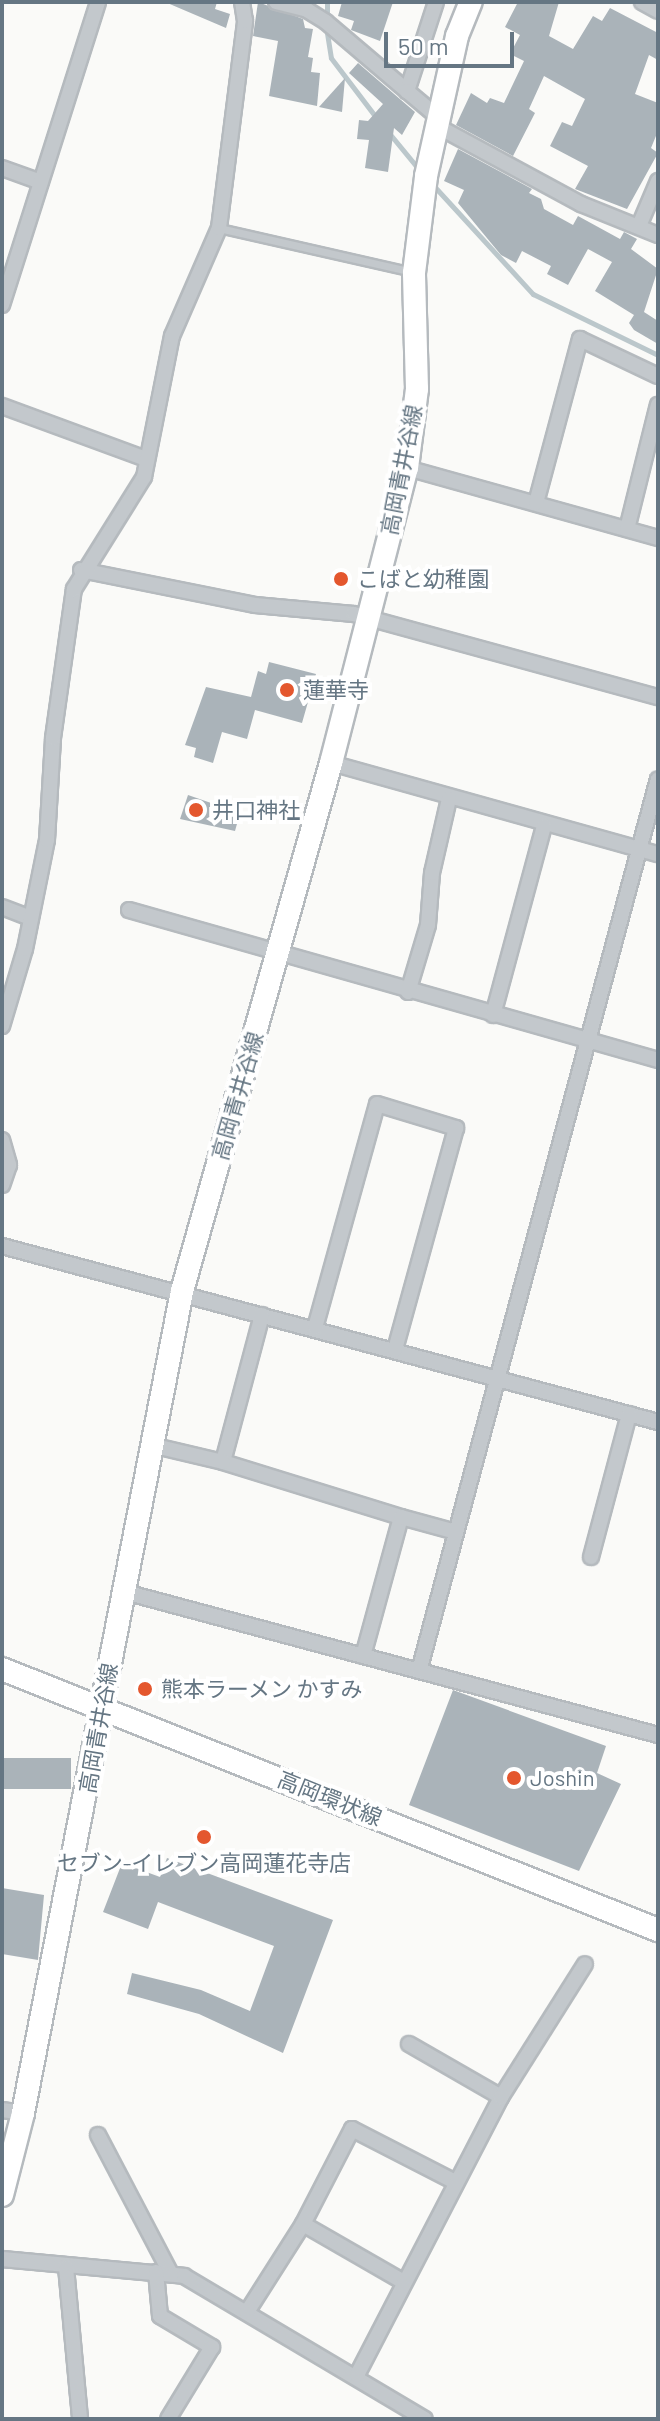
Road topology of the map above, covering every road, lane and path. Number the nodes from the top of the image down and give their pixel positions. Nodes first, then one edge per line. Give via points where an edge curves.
1 (98, 2) edge
2 (242, 2) edge
3 (276, 2) edge
4 (436, 2) edge
5 (471, 2) edge
6 (642, 2) edge
7 (658, 11) edge
8 (407, 91) junction
9 (436, 120) junction
10 (2, 168) edge
11 (658, 181) edge
12 (41, 182) junction
13 (639, 226) junction
14 (219, 228) junction
15 (658, 235) edge
16 (414, 273) junction
17 (2, 305) edge
18 (658, 376) edge
19 (658, 405) edge
20 (2, 406) edge
21 (146, 459) junction
22 (407, 468) junction
23 (536, 503) junction
24 (627, 529) junction
25 (658, 538) edge
26 (81, 570) junction
27 (368, 618) junction
28 (658, 697) edge
29 (331, 763) junction
30 (658, 779) edge
31 (449, 799) junction
32 (544, 826) junction
33 (639, 849) junction
34 (658, 854) edge
35 (2, 907) edge
36 (129, 910) dead end
37 (31, 918) junction
38 (277, 956) junction
39 (408, 992) junction
40 (493, 1015) junction
41 (2, 1026) edge
42 (589, 1042) junction
43 (658, 1060) edge
44 (2, 1140) edge
45 (2, 1185) edge
46 (2, 1246) edge
47 (182, 1291) junction
48 (262, 1315) junction
49 (315, 1328) junction
50 (395, 1350) junction
51 (498, 1379) junction
52 (629, 1414) junction
53 (658, 1422) edge
54 (151, 1445) junction
55 (223, 1462) junction
56 (401, 1517) junction
57 (456, 1532) junction
58 (591, 1557) dead end
59 (121, 1591) junction
60 (363, 1656) junction
61 (2, 1669) edge
62 (419, 1671) junction
63 (103, 1707) junction
64 (658, 1735) edge
65 (658, 1930) edge
66 (585, 1964) dead end
67 (409, 2044) dead end
68 (501, 2097) junction
69 (13, 2111) edge
70 (98, 2135) dead end
71 (455, 2182) junction
72 (2, 2195) edge
73 (303, 2224) junction
74 (2, 2259) edge
75 (66, 2267) junction
76 (164, 2273) junction
77 (404, 2282) junction
78 (247, 2312) junction
79 (357, 2375) junction
80 (80, 2419) edge
81 (168, 2419) edge
82 (425, 2419) edge

1 - 12 street
2 - 14 street via 245,21
3 - 8 street via 307,10 326,22
4 - 8 street
5 - 9 main road, 高岡青井谷線
6 - 7 street
8 - 9 street
9 - 13 street via 581,204
9 - 16 main road, 高岡青井谷線
10 - 12 street
11 - 13 street
12 - 17 street
13 - 15 street
14 - 16 lane
14 - 21 street via 172,336
16 - 22 main road, 高岡青井谷線 via 417,389
18 - 23 street via 580,339
19 - 24 street
20 - 21 street
21 - 26 street via 144,477
22 - 23 street
22 - 27 main road, 高岡青井谷線
23 - 24 street
24 - 25 street
26 - 27 street via 255,605
26 - 37 street via 67,619 47,840
27 - 28 street
27 - 29 main road, 高岡青井谷線
29 - 31 street
29 - 38 main road, 高岡青井谷線
30 - 33 street
31 - 32 street
31 - 39 street via 432,873 428,925
32 - 33 street
32 - 40 street
33 - 34 street
33 - 42 street
35 - 37 street
36 - 38 street
37 - 41 street
38 - 39 street
38 - 47 main road, 高岡青井谷線
39 - 40 street
40 - 42 street
42 - 43 street
42 - 51 street
44 - 45 street via 9,1165
46 - 47 street
47 - 48 street
47 - 54 main road, 高岡青井谷線
48 - 49 street
48 - 55 street
49 - 50 street
49 - 50 street via 377,1104 456,1128
50 - 51 street
51 - 52 street
51 - 57 street
52 - 53 street
52 - 58 street
54 - 55 street
54 - 59 main road, 高岡青井谷線
55 - 56 street
56 - 57 street
56 - 60 street
57 - 62 street
59 - 60 street
59 - 63 main road, 高岡青井谷線
60 - 62 street
61 - 63 main road, 高岡環状線
62 - 64 street
63 - 65 main road, 高岡環状線
63 - 69 main road, 高岡青井谷線
66 - 68 street
67 - 68 street
68 - 71 street
69 - 72 main road, 高岡青井谷線
70 - 76 street
71 - 73 street via 352,2129
71 - 77 street
73 - 77 street
73 - 78 street
74 - 75 street
75 - 76 street
75 - 80 street
76 - 78 street via 184,2276
76 - 81 street via 160,2316 212,2347
77 - 79 street
78 - 79 street
79 - 82 street

